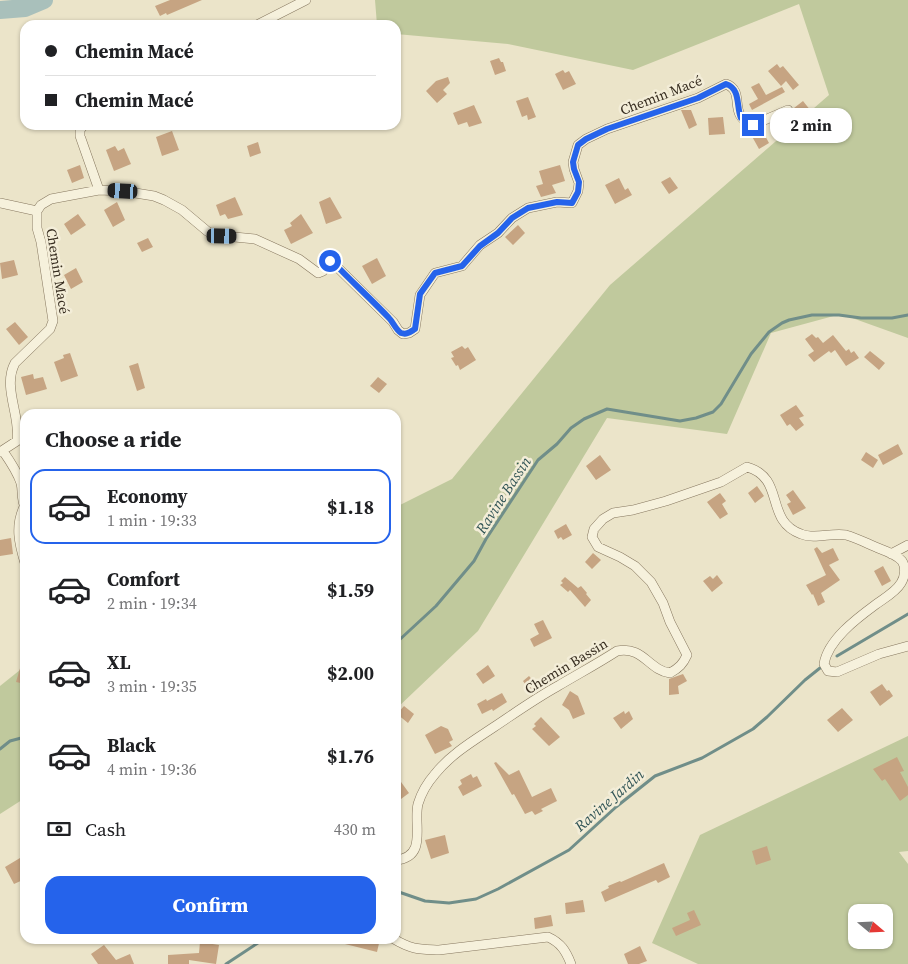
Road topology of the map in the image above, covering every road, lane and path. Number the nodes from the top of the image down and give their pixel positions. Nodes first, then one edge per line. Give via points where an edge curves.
1 (306, 0) edge
2 (267, 20) edge
3 (788, 110) dead end
4 (80, 130) edge
5 (99, 190) junction
6 (0, 203) edge
7 (37, 211) junction
8 (2, 452) edge
9 (20, 480) edge
10 (20, 516) edge
11 (20, 544) edge
12 (908, 545) edge
13 (891, 554) junction
14 (908, 646) edge
15 (401, 859) edge
16 (401, 943) edge
17 (572, 964) edge

1 - 2 street
3 - 5 street, Chemin Macé via 753,125 741,118 735,92 726,84 698,98 586,139 578,145 573,162 579,182 572,203 557,202 528,208 480,246 462,266 435,273 420,294 415,329 403,334 333,262 326,263 323,271 318,273 299,259 255,239 214,235 182,210 154,196
4 - 5 street
5 - 7 street, Chemin Macé via 51,199
6 - 7 street
7 - 8 street, Chemin Macé via 53,321 50,329 12,369 10,380 19,431 17,441
8 - 9 street, Chemin Macé
10 - 11 street
12 - 13 street
13 - 14 street via 902,561 905,569 902,583 847,629 825,655 824,664 828,672 837,672 878,654
13 - 15 street, Chemin Bassin via 846,535 799,534 784,523 768,479 747,467 721,482 666,501 613,513 603,519 592,537 598,548 635,566 651,582 687,655 670,673 635,652 617,652 557,686 469,744 451,757 423,792 418,804 414,851
16 - 17 street via 421,950 440,950 548,937 558,941

